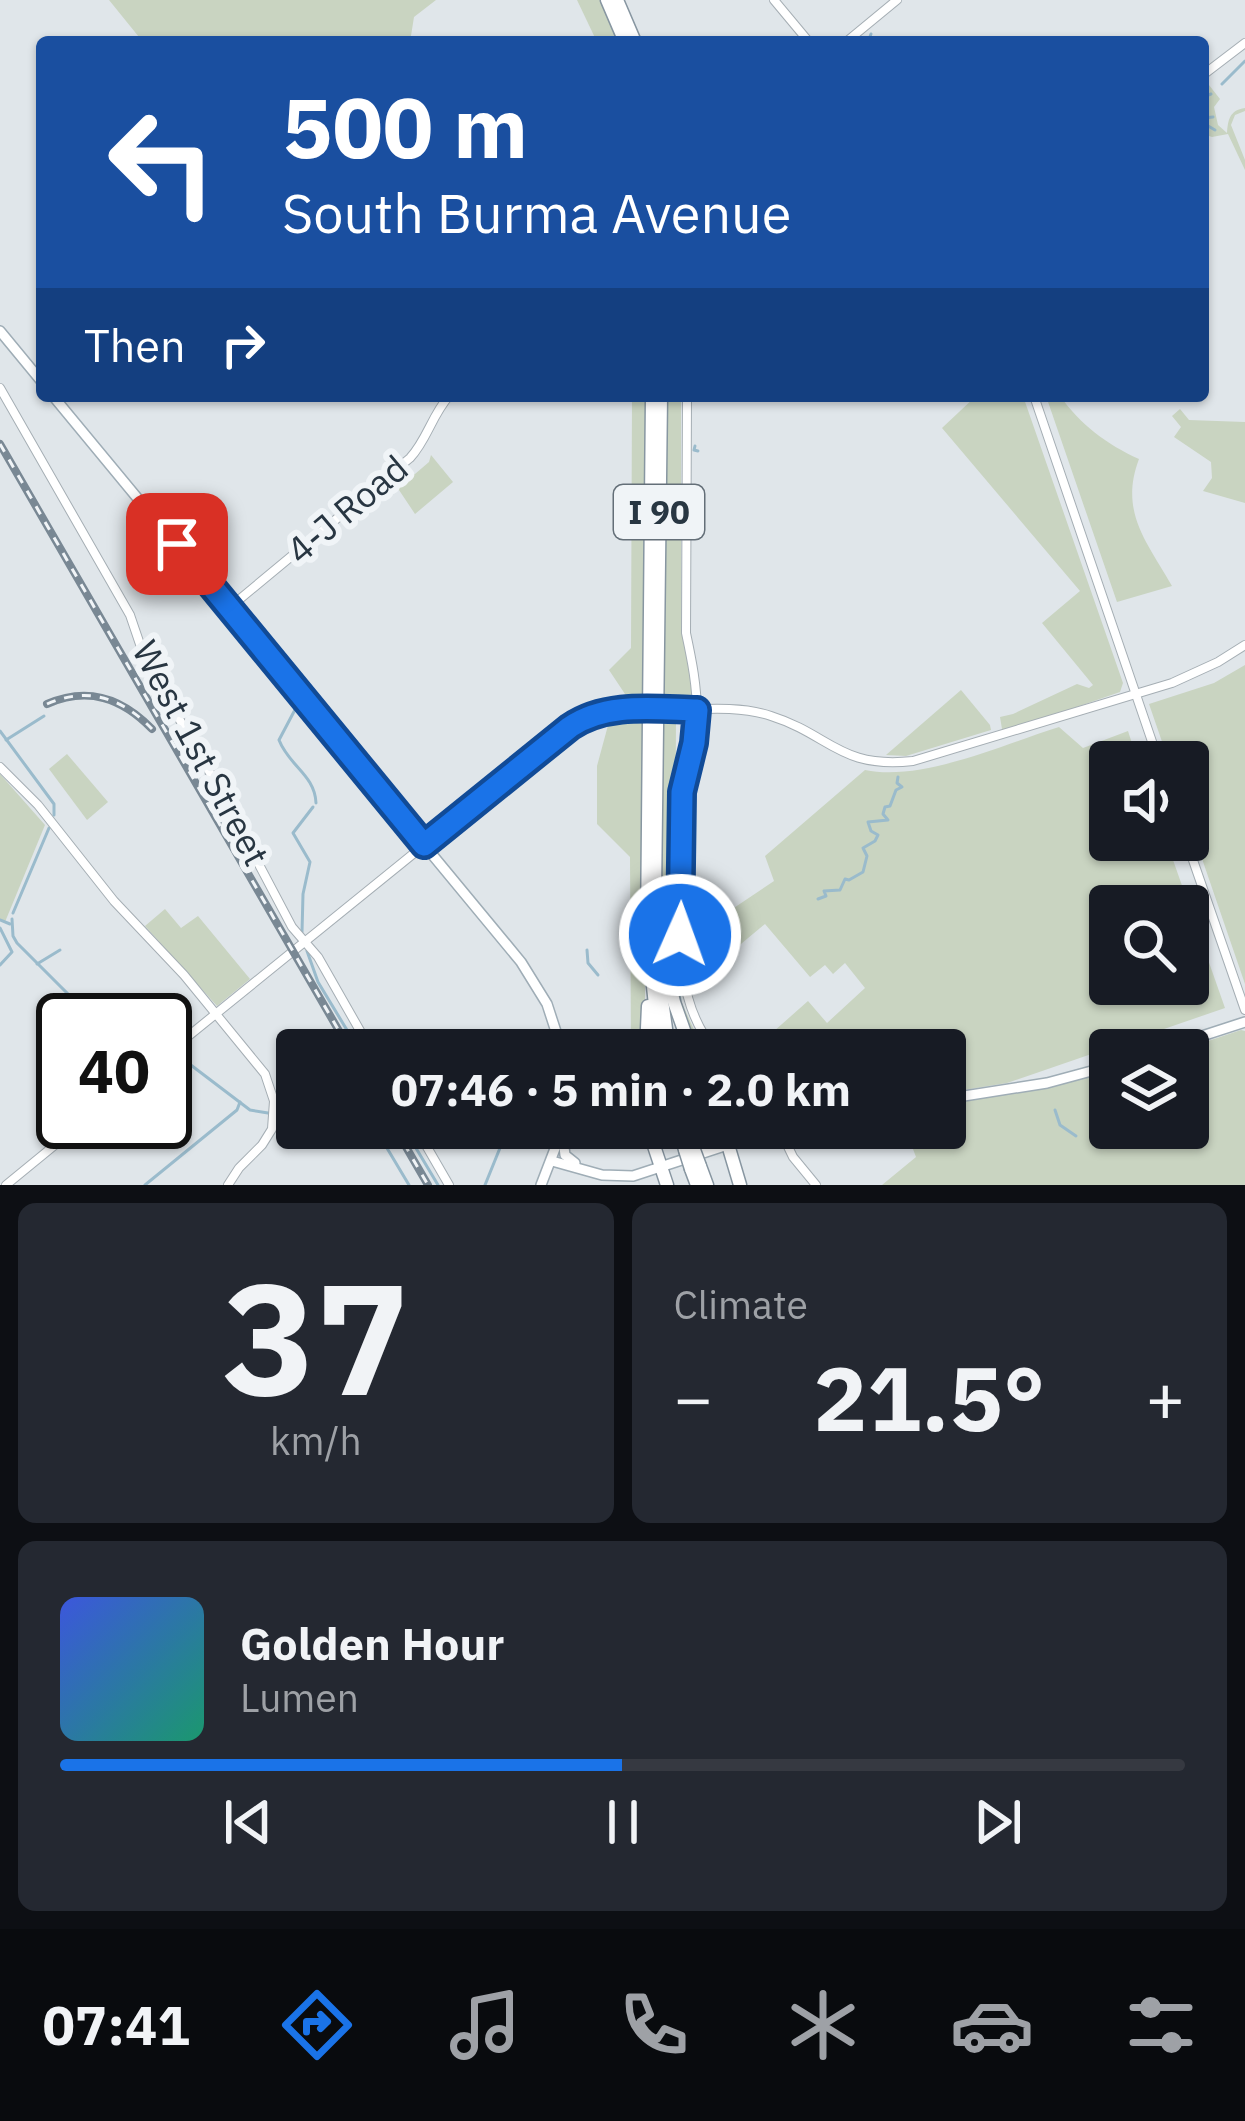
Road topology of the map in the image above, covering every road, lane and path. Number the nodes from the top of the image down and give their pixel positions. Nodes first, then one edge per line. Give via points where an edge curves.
1 (607, 0) edge
2 (618, 0) edge
3 (774, 0) edge
4 (897, 0) edge
5 (622, 36) edge
6 (633, 36) edge
7 (803, 36) edge
8 (853, 36) edge
9 (1245, 43) edge
10 (1209, 70) edge
11 (0, 331) edge
12 (36, 375) edge
13 (0, 388) edge
14 (58, 402) edge
15 (444, 402) edge
16 (656, 402) edge
17 (656, 402) edge
18 (687, 402) edge
19 (1036, 402) edge
20 (229, 608) junction
21 (1245, 645) edge
22 (1137, 694) junction
23 (697, 710) junction
24 (1153, 741) edge
25 (0, 767) edge
26 (424, 845) junction
27 (656, 855) junction
28 (1193, 861) edge
29 (647, 932) junction
30 (304, 941) junction
31 (1245, 1010) edge
32 (216, 1013) junction
33 (1245, 1022) edge
34 (359, 1029) edge
35 (556, 1029) edge
36 (646, 1029) edge
37 (662, 1029) edge
38 (663, 1029) edge
39 (683, 1029) edge
40 (701, 1029) edge
41 (192, 1033) edge
42 (1209, 1034) edge
43 (1089, 1072) edge
44 (966, 1096) edge
45 (50, 1149) edge
46 (428, 1149) edge
47 (556, 1149) edge
48 (565, 1149) edge
49 (655, 1149) edge
50 (689, 1149) edge
51 (717, 1149) edge
52 (730, 1149) edge
53 (789, 1149) edge
54 (552, 1161) junction
55 (661, 1168) junction
56 (695, 1168) junction
57 (602, 1174) junction
58 (5, 1185) edge
59 (228, 1185) edge
60 (449, 1185) edge
61 (541, 1185) edge
62 (667, 1185) edge
63 (697, 1185) edge
64 (706, 1185) edge
65 (740, 1185) edge
66 (816, 1185) edge

1 - 5 highway
2 - 6 highway
3 - 7 street
4 - 8 street
9 - 10 street
11 - 12 main road
13 - 30 street, West 1st Street
14 - 20 main road
15 - 20 street, 4-J Road via 410,458
16 - 27 highway, I 90
17 - 29 highway, I 90
18 - 23 street via 686,633
19 - 22 street
20 - 26 main road
21 - 22 street
22 - 23 street via 892,764 851,757 764,713
22 - 24 street
23 - 26 street, bridge via 629,710 577,722
23 - 40 street via 682,792 680,935 685,986
25 - 32 street
26 - 30 street
26 - 35 main road via 537,986
27 - 38 highway, I 90
27 - 39 highway, I 90 via 665,964
28 - 31 street
29 - 36 highway, I 90
29 - 37 highway, I 90
30 - 32 street
30 - 34 street, West 1st Street
32 - 41 street
32 - 59 street via 265,1074 275,1107 268,1136
33 - 42 main road
43 - 44 main road
45 - 58 street
46 - 60 street
47 - 54 main road
48 - 57 main road via 566,1158
49 - 55 highway
50 - 56 highway, bridge
51 - 55 main road
52 - 65 highway
53 - 66 street
54 - 57 main road
54 - 61 main road
55 - 57 main road
55 - 62 highway
56 - 63 highway
56 - 64 highway

